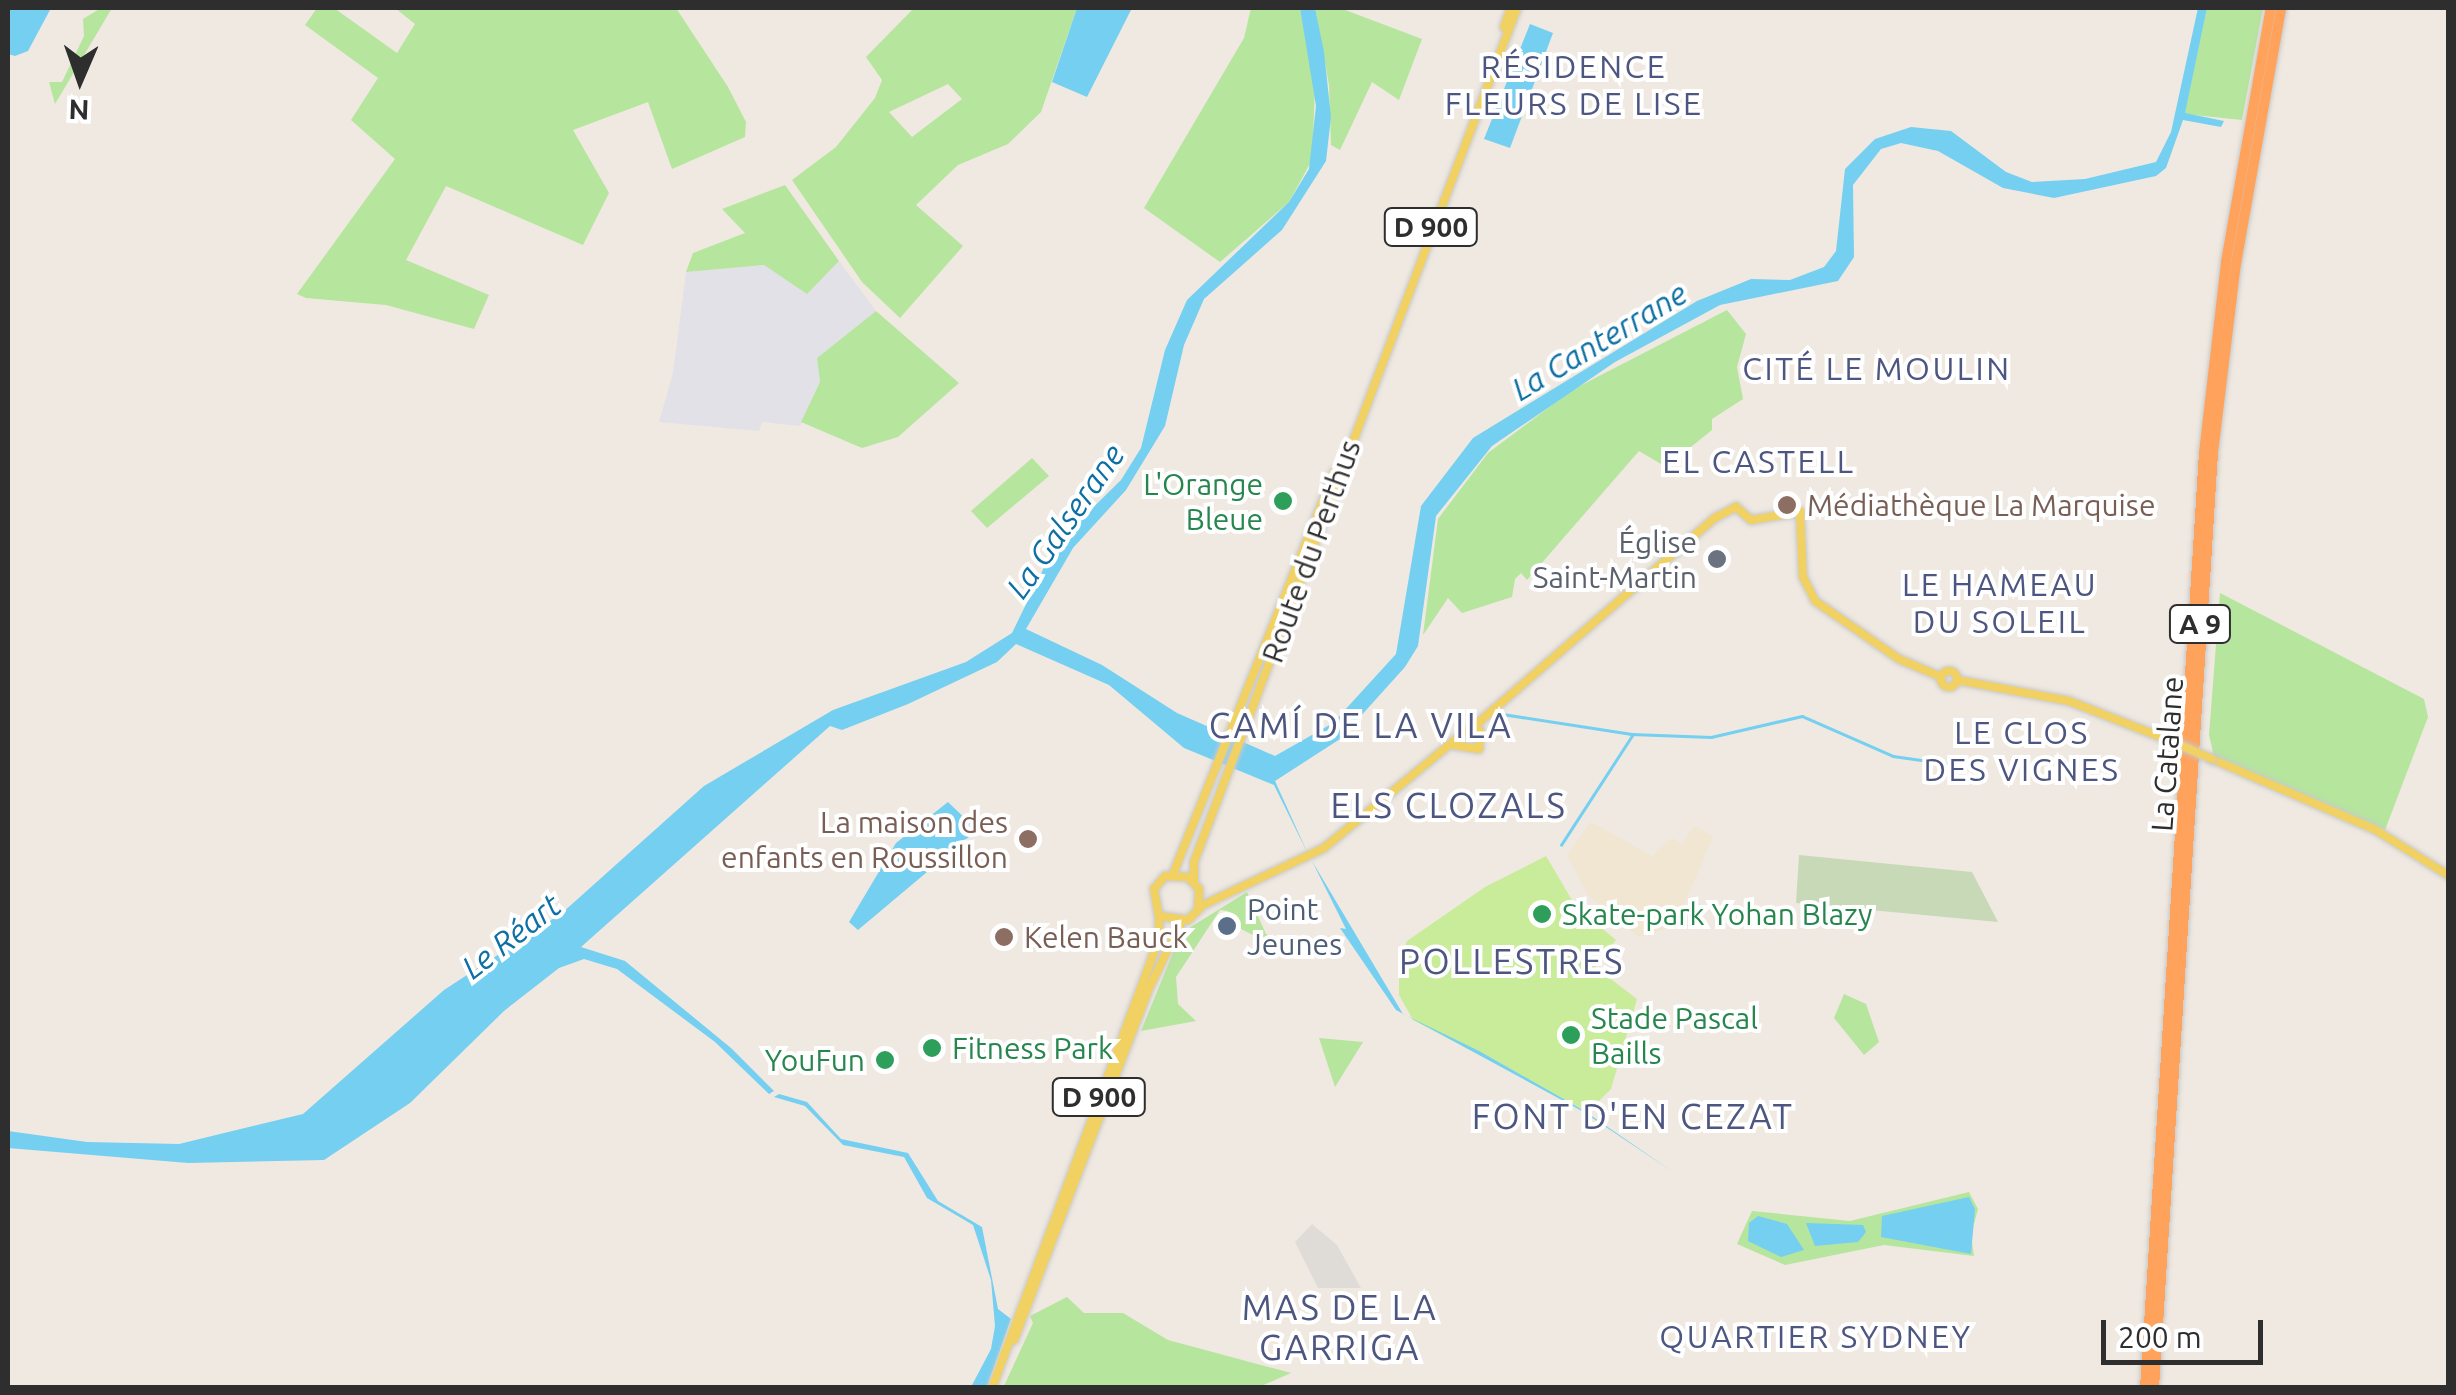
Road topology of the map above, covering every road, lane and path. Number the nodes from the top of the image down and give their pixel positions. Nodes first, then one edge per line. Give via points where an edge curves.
1 (1514, 8) edge
2 (2271, 8) edge
3 (2281, 8) edge
4 (1476, 730) junction
5 (1463, 741) junction
6 (1224, 770) junction
7 (1174, 874) junction
8 (2448, 875) edge
9 (1197, 885) junction
10 (1228, 894) junction
11 (1198, 910) junction
12 (1159, 916) junction
13 (1181, 922) junction
14 (2158, 1244) junction
15 (2157, 1261) junction
16 (994, 1388) edge
17 (2145, 1388) edge
18 (2154, 1388) edge

1 - 6 main road, Route du Perthus / D 900
2 - 14 highway, La Catalane / A 9 via 2226,262 2204,453
3 - 14 highway, La Catalane / A 9 via 2236,264 2213,453
4 - 5 main road
4 - 5 main road via 1479,749
4 - 8 main road, bridge via 1491,708 1730,508 1751,520 1800,512 1805,585 1815,601 1899,659 1940,677 1946,687 1957,680 2069,702 2374,828
5 - 10 main road via 1448,746 1324,848
6 - 7 main road, Route du Perthus / D 900
6 - 9 main road, Route du Perthus / D 900 via 1194,862
7 - 9 main road
7 - 12 main road via 1154,888
9 - 10 main road
9 - 11 main road
10 - 11 main road
11 - 13 main road
12 - 13 main road
12 - 16 main road, D 900 via 1159,938
13 - 16 main road, D 900
14 - 15 highway, La Catalane / A 9
15 - 17 highway, La Catalane / A 9
15 - 18 highway, La Catalane / A 9

